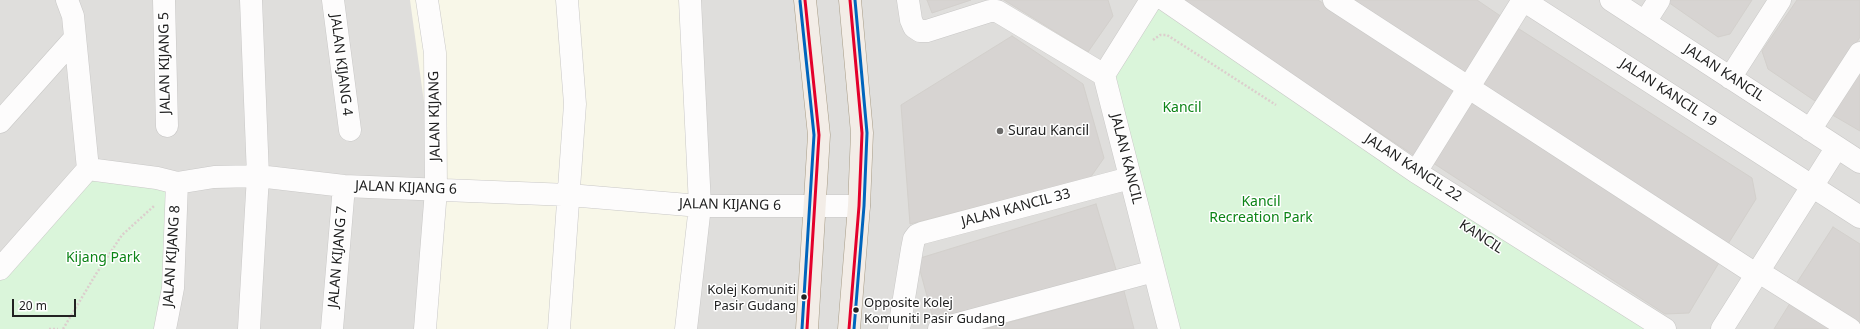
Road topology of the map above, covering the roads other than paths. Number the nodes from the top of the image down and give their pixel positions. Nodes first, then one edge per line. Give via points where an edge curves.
1 (67, 0) edge
2 (164, 0) edge
3 (251, 0) edge
4 (333, 0) edge
5 (427, 0) edge
6 (567, 0) edge
7 (690, 0) edge
8 (805, 0) edge
9 (850, 0) edge
10 (908, 0) edge
11 (1151, 0) edge
12 (1165, 0) edge
13 (1334, 0) edge
14 (1523, 0) edge
15 (1611, 0) edge
16 (1659, 0) edge
17 (1780, 0) edge
18 (1645, 22) junction
19 (75, 38) junction
20 (1860, 53) edge
21 (1104, 75) junction
22 (1730, 78) junction
23 (1468, 88) junction
24 (0, 122) edge
25 (167, 126) dead end
26 (350, 130) dead end
27 (1810, 130) junction
28 (1837, 147) junction
29 (1860, 162) edge
30 (88, 169) junction
31 (1416, 172) junction
32 (258, 176) junction
33 (1130, 178) junction
34 (178, 184) junction
35 (344, 186) junction
36 (1812, 187) junction
37 (436, 190) junction
38 (569, 195) junction
39 (700, 206) junction
40 (816, 206) junction
41 (859, 206) junction
42 (1860, 217) edge
43 (0, 269) edge
44 (1154, 272) junction
45 (1758, 274) junction
46 (165, 329) edge
47 (249, 329) edge
48 (332, 329) edge
49 (425, 329) edge
50 (559, 329) edge
51 (686, 329) edge
52 (807, 329) edge
53 (849, 329) edge
54 (899, 329) edge
55 (939, 329) edge
56 (1169, 329) edge
57 (1665, 329) edge
58 (1722, 329) edge
59 (1850, 329) edge

1 - 19 street via 73,16
2 - 25 street, JALAN KIJANG 5
3 - 32 street
4 - 26 street, JALAN KIJANG 4
5 - 37 street, JALAN KIJANG via 435,53
6 - 38 street via 575,104
7 - 39 street
8 - 40 main road via 819,135
9 - 41 main road via 862,133
10 - 21 street via 911,20 914,27 920,31 997,11
11 - 21 street
12 - 31 street, JALAN KANCIL 22
13 - 23 street
14 - 23 street
14 - 36 street, JALAN KANCIL 19
15 - 18 street, JALAN KANCIL
16 - 18 street
17 - 22 street
18 - 22 street, JALAN KANCIL
19 - 24 street
19 - 30 street
20 - 27 street
21 - 33 street, JALAN KANCIL
22 - 27 street, JALAN KANCIL
23 - 31 street
23 - 45 street
27 - 28 street, JALAN KANCIL
28 - 29 street, JALAN KANCIL
28 - 36 street
30 - 34 street, JALAN KIJANG 6 via 157,178
30 - 43 street
31 - 57 street, JALAN KANCIL 22
32 - 34 street, JALAN KIJANG 6 via 214,177
32 - 35 street, JALAN KIJANG 6
32 - 47 street
33 - 44 street, JALAN KANCIL
33 - 54 street, JALAN KANCIL 33 via 922,233 914,239
34 - 46 street, JALAN KIJANG 8 via 173,288
35 - 37 street, JALAN KIJANG 6
35 - 48 street, JALAN KIJANG 7
36 - 42 street, JALAN KANCIL 19
36 - 45 street
37 - 38 street, JALAN KIJANG 6
37 - 49 street, JALAN KIJANG
38 - 39 street, JALAN KIJANG 6
38 - 50 street
39 - 40 street, JALAN KIJANG 6
39 - 51 street
40 - 41 street, JALAN KIJANG 6
40 - 52 main road
41 - 53 main road
44 - 55 street
44 - 56 street, JALAN KANCIL
45 - 58 street
45 - 59 street

